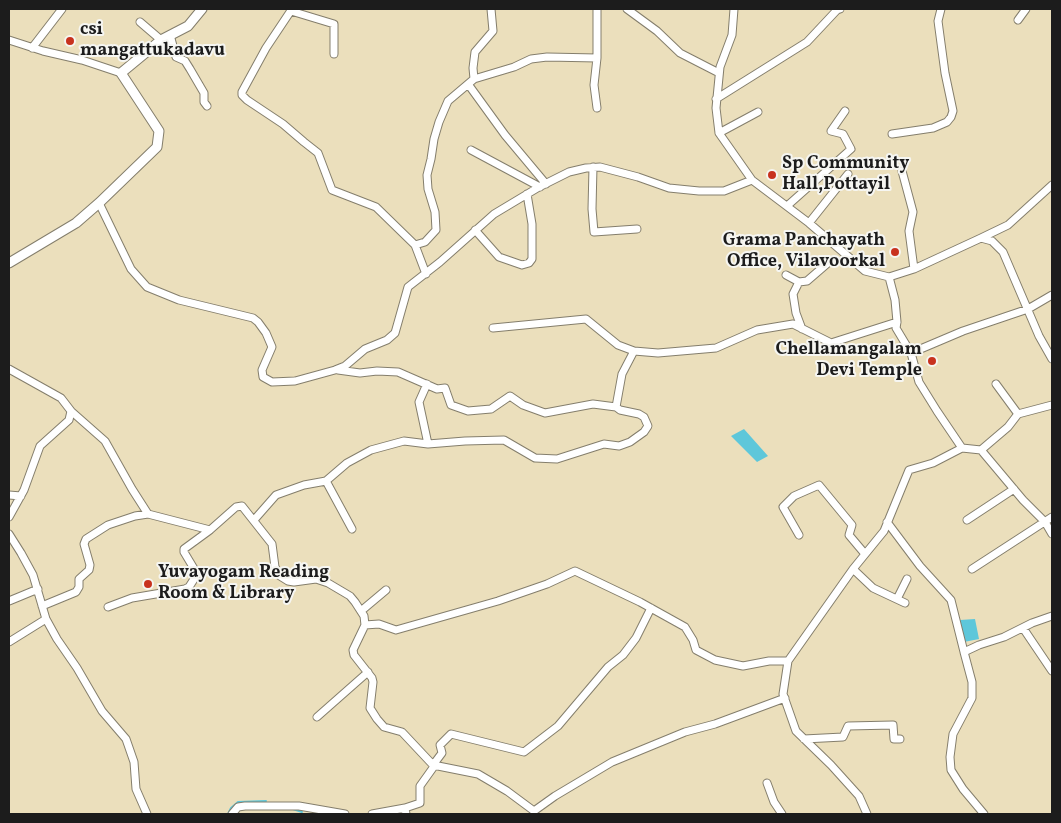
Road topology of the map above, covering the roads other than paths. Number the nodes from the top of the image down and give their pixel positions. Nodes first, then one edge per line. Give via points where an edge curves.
1 (62, 9) edge
2 (202, 9) edge
3 (491, 9) edge
4 (597, 9) edge
5 (627, 9) edge
6 (734, 9) edge
7 (840, 9) edge
8 (941, 9) edge
9 (1026, 9) edge
10 (291, 10) edge
11 (1018, 20) dead end
12 (140, 22) dead end
13 (166, 38) junction
14 (11, 41) edge
15 (9, 48) edge
16 (32, 48) junction
17 (334, 54) dead end
18 (596, 58) junction
19 (121, 73) junction
20 (719, 73) junction
21 (474, 78) junction
22 (468, 84) junction
23 (716, 99) junction
24 (207, 106) dead end
25 (596, 108) dead end
26 (845, 111) dead end
27 (758, 112) dead end
28 (719, 133) junction
29 (892, 134) dead end
30 (471, 150) dead end
31 (593, 168) junction
32 (902, 171) dead end
33 (848, 174) dead end
34 (752, 180) junction
35 (543, 185) junction
36 (1052, 185) edge
37 (527, 194) junction
38 (100, 203) junction
39 (787, 206) junction
40 (809, 223) junction
41 (637, 229) dead end
42 (475, 230) junction
43 (981, 238) junction
44 (415, 245) junction
45 (829, 262) dead end
46 (9, 263) edge
47 (914, 269) junction
48 (426, 274) junction
49 (786, 275) dead end
50 (888, 277) junction
51 (799, 282) junction
52 (1052, 295) edge
53 (1028, 309) junction
54 (897, 322) junction
55 (493, 328) dead end
56 (802, 329) junction
57 (634, 351) junction
58 (911, 354) junction
59 (1052, 360) edge
60 (9, 370) edge
61 (335, 370) junction
62 (426, 384) junction
63 (996, 384) dead end
64 (1052, 405) edge
65 (616, 407) junction
66 (72, 411) junction
67 (1018, 414) junction
68 (428, 444) junction
69 (962, 448) junction
70 (981, 450) junction
71 (326, 481) junction
72 (1014, 489) junction
73 (9, 495) edge
74 (21, 496) junction
75 (148, 514) junction
76 (9, 517) edge
77 (1052, 517) edge
78 (254, 520) junction
79 (967, 520) dead end
80 (887, 522) junction
81 (1045, 522) junction
82 (352, 529) dead end
83 (210, 530) junction
84 (9, 534) edge
85 (1052, 534) edge
86 (799, 535) dead end
87 (865, 554) junction
88 (852, 569) junction
89 (972, 569) dead end
90 (907, 579) dead end
91 (38, 589) junction
92 (386, 590) dead end
93 (897, 599) junction
94 (9, 601) edge
95 (905, 603) dead end
96 (42, 606) junction
97 (108, 607) dead end
98 (651, 608) junction
99 (361, 610) junction
100 (1052, 616) edge
101 (46, 618) junction
102 (365, 625) junction
103 (1023, 628) junction
104 (9, 642) edge
105 (964, 652) junction
106 (788, 661) junction
107 (1052, 671) edge
108 (368, 672) junction
109 (785, 698) junction
110 (317, 717) dead end
111 (804, 739) junction
112 (900, 739) dead end
113 (434, 765) junction
114 (767, 783) dead end
115 (406, 811) edge
116 (536, 812) edge
117 (147, 814) edge
118 (232, 814) edge
119 (345, 814) edge
120 (372, 814) edge
121 (782, 814) edge
122 (866, 814) edge
123 (984, 814) edge

1 - 16 street
2 - 13 main road via 188,26
3 - 21 street via 493,31 474,52
4 - 18 street
5 - 20 street via 680,53
6 - 20 street via 732,35
7 - 23 street via 807,42
8 - 29 street via 938,21 951,117 933,128
9 - 11 street
10 - 17 street via 334,24
10 - 44 street via 266,48 242,95 318,152 332,190 376,207
12 - 13 street
13 - 19 main road
13 - 24 street via 176,57 185,61 190,69 204,93
14 - 15 street
14 - 16 street
16 - 19 street
18 - 21 street via 539,58
18 - 25 street
19 - 38 main road via 159,131 157,147
20 - 23 street
21 - 22 street
22 - 35 street
22 - 44 street via 448,101 439,122 427,175 436,230 425,242
23 - 28 street
26 - 39 street via 831,131 843,134 851,149
27 - 28 street
28 - 34 street
30 - 35 street
31 - 34 street via 623,172 680,190 724,191
31 - 35 street via 570,172
31 - 41 street via 594,232
32 - 47 street via 912,212 909,231
33 - 40 street
34 - 39 street
35 - 37 street
36 - 43 street via 1008,225
37 - 42 street
37 - 42 street via 532,224 532,259 529,264 499,258
38 - 46 main road via 76,222
38 - 61 street via 131,269 146,287 179,300 253,318 258,322 272,347 262,370 263,377 272,382 295,380
39 - 40 street
40 - 50 street via 865,272
42 - 48 street
43 - 47 street
43 - 53 street via 992,241 1003,252
44 - 48 street
45 - 51 street via 807,281
47 - 50 street
48 - 61 street via 408,287 395,333
49 - 51 street
50 - 54 street
51 - 56 street via 793,294
52 - 53 street
53 - 58 street via 963,331
53 - 59 street
54 - 56 street via 831,343
54 - 58 street via 896,328
55 - 57 street via 586,320 618,345
56 - 57 street via 793,324 757,330 716,348 658,354
57 - 65 street via 622,374
58 - 69 street via 919,382
60 - 66 street via 61,398
61 - 62 street via 398,372
62 - 65 street via 437,389 445,388 451,406 468,411 491,409 510,396 545,413 593,404
62 - 68 street via 419,402
63 - 67 street
64 - 67 street
65 - 68 street via 644,417 648,426 644,432 619,446 604,444 557,458 535,458 504,440
66 - 74 street via 69,420 40,446
66 - 75 street via 105,441
67 - 70 street
68 - 71 street via 404,441 371,450
69 - 70 street
69 - 80 street via 933,463 909,470
70 - 72 street
71 - 78 street via 276,495
71 - 82 street
72 - 79 street
72 - 81 street
73 - 74 street
74 - 76 street
75 - 83 street
75 - 96 street via 119,520 89,536 84,544 90,565 79,579 76,592
77 - 81 street
78 - 83 street via 239,506
78 - 99 street via 272,544 275,567 280,576 294,582 316,579 328,583 350,596
80 - 87 street via 884,531
80 - 105 street via 951,600
81 - 85 street
81 - 89 street
83 - 97 street via 184,549 196,572 189,587 132,598
84 - 91 street
86 - 87 street via 783,507 794,496 819,485 852,525 849,536
87 - 88 street
88 - 93 street via 873,588
88 - 106 street
90 - 93 street
91 - 94 street
91 - 96 street
92 - 99 street
93 - 95 street
96 - 101 street
98 - 102 street via 576,571 498,601 396,630 379,624
98 - 106 street via 685,627 696,650 714,660 743,666
98 - 113 street via 623,655 608,667 558,726 524,752 451,734 440,745 442,753
99 - 102 street
100 - 103 street
101 - 104 street
101 - 117 street via 102,711 126,739 134,762 136,789
102 - 108 street via 353,650
103 - 105 street
103 - 107 street
105 - 123 street via 972,682 972,698 953,734 950,757 952,770 962,789
106 - 109 street
108 - 110 street
108 - 113 street via 373,682 370,708 377,719 384,727 402,732
109 - 111 street via 796,731
109 - 116 street via 685,732 612,762 554,796
111 - 112 street via 843,736 848,726 893,725 894,738
111 - 122 street via 859,796
113 - 115 street via 420,786 420,803
113 - 116 street via 478,774
114 - 121 street
115 - 120 street
118 - 119 street via 238,807 245,806 299,806

